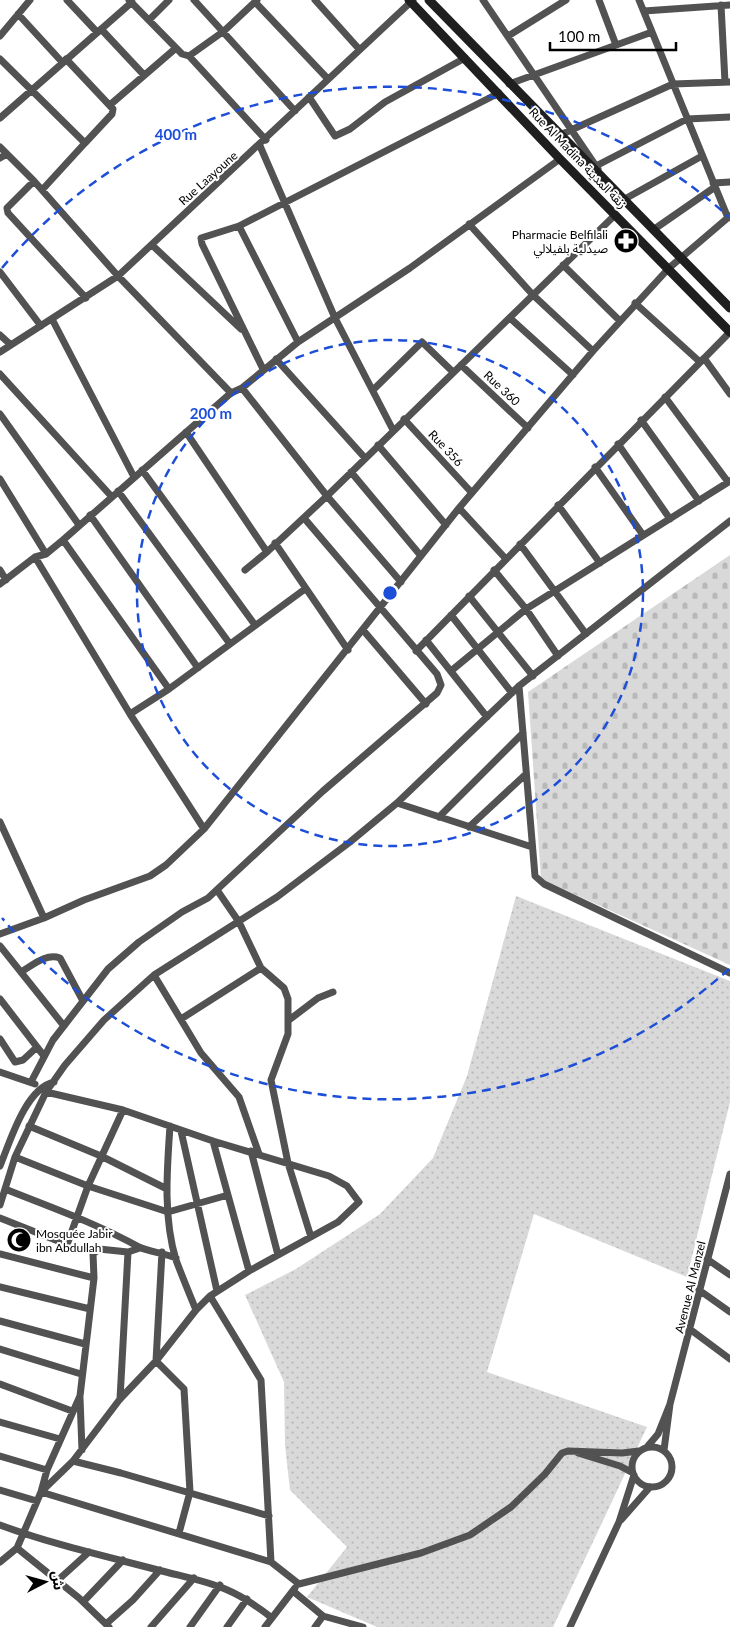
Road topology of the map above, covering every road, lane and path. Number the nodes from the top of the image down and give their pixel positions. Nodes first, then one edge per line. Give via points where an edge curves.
1 (30, 0) edge
2 (67, 0) edge
3 (169, 0) edge
4 (315, 0) edge
5 (429, 0) edge
6 (483, 0) edge
7 (566, 0) edge
8 (599, 0) edge
9 (639, 0) edge
10 (670, 0) edge
11 (130, 1) edge
12 (198, 1) edge
13 (256, 1) edge
14 (411, 1) edge
15 (722, 5) junction
16 (730, 5) edge
17 (672, 9) junction
18 (644, 11) junction
19 (18, 14) junction
20 (149, 20) junction
21 (99, 31) junction
22 (224, 31) junction
23 (652, 32) junction
24 (0, 36) edge
25 (508, 36) junction
26 (616, 45) junction
27 (176, 48) junction
28 (359, 49) junction
29 (189, 56) junction
30 (465, 58) junction
31 (0, 59) edge
32 (64, 61) junction
33 (535, 74) junction
34 (144, 75) junction
35 (327, 78) junction
36 (728, 82) edge
37 (509, 84) junction
38 (673, 84) junction
39 (32, 89) junction
40 (498, 93) junction
41 (308, 97) junction
42 (111, 104) junction
43 (295, 111) junction
44 (730, 117) edge
45 (0, 118) edge
46 (687, 119) junction
47 (572, 130) junction
48 (560, 135) junction
49 (266, 140) junction
50 (85, 143) junction
51 (0, 146) edge
52 (260, 146) junction
53 (3, 156) edge
54 (702, 156) junction
55 (560, 160) junction
56 (594, 167) junction
57 (34, 182) junction
58 (730, 182) edge
59 (714, 185) junction
60 (42, 190) junction
61 (623, 200) junction
62 (286, 203) junction
63 (615, 215) junction
64 (729, 217) edge
65 (469, 224) junction
66 (239, 226) junction
67 (653, 230) junction
68 (152, 245) junction
69 (680, 257) junction
70 (564, 265) junction
71 (669, 268) junction
72 (0, 272) edge
73 (118, 276) junction
74 (533, 295) junction
75 (86, 298) junction
76 (635, 303) junction
77 (730, 308) edge
78 (335, 318) junction
79 (510, 318) junction
80 (52, 319) junction
81 (620, 321) junction
82 (41, 326) junction
83 (730, 332) edge
84 (245, 333) junction
85 (0, 335) edge
86 (298, 342) junction
87 (11, 345) junction
88 (593, 351) junction
89 (0, 352) edge
90 (276, 360) junction
91 (702, 360) junction
92 (461, 365) junction
93 (263, 369) junction
94 (452, 372) junction
95 (0, 374) edge
96 (573, 375) junction
97 (242, 388) junction
98 (373, 390) junction
99 (231, 393) junction
100 (730, 394) edge
101 (665, 398) junction
102 (0, 414) edge
103 (404, 419) junction
104 (641, 420) junction
105 (528, 428) junction
106 (393, 430) junction
107 (186, 432) junction
108 (618, 444) junction
109 (378, 445) junction
110 (365, 458) junction
111 (595, 467) junction
112 (142, 470) junction
113 (352, 472) junction
114 (134, 477) junction
115 (0, 479) edge
116 (729, 482) edge
117 (472, 493) junction
118 (115, 494) junction
119 (327, 496) junction
120 (699, 501) junction
121 (558, 505) junction
122 (459, 508) junction
123 (90, 515) junction
124 (304, 518) junction
125 (670, 519) junction
126 (730, 521) edge
127 (79, 525) junction
128 (446, 525) junction
129 (643, 536) junction
130 (63, 540) junction
131 (276, 544) junction
132 (520, 544) junction
133 (267, 552) junction
134 (46, 554) junction
135 (421, 556) junction
136 (35, 557) junction
137 (506, 558) junction
138 (600, 563) junction
139 (0, 570) edge
140 (245, 570) dead end
141 (494, 570) junction
142 (3, 582) edge
143 (401, 582) junction
144 (305, 589) junction
145 (555, 592) junction
146 (469, 596) junction
147 (381, 608) junction
148 (526, 609) junction
149 (451, 615) junction
150 (255, 625) junction
151 (363, 630) junction
152 (498, 632) junction
153 (586, 634) junction
154 (426, 640) junction
155 (230, 644) junction
156 (477, 649) junction
157 (348, 650) junction
158 (416, 650) junction
159 (558, 656) junction
160 (198, 668) junction
161 (450, 671) junction
162 (533, 676) junction
163 (519, 686) junction
164 (169, 689) junction
165 (512, 693) junction
166 (426, 704) junction
167 (130, 714) junction
168 (487, 717) junction
169 (523, 733) junction
170 (526, 774) junction
171 (397, 803) junction
172 (439, 817) junction
173 (0, 822) edge
174 (469, 827) junction
175 (204, 828) junction
176 (532, 848) junction
177 (217, 890) junction
178 (44, 918) junction
179 (239, 922) junction
180 (0, 934) edge
181 (0, 946) edge
182 (261, 968) junction
183 (21, 972) junction
184 (730, 974) edge
185 (154, 975) junction
186 (334, 992) dead end
187 (0, 999) edge
188 (83, 1000) junction
189 (181, 1019) junction
190 (289, 1020) junction
191 (64, 1026) junction
192 (0, 1039) edge
193 (38, 1047) junction
194 (44, 1056) junction
195 (13, 1060) junction
196 (4, 1073) edge
197 (31, 1082) junction
198 (44, 1090) junction
199 (122, 1110) junction
200 (29, 1126) junction
201 (170, 1126) junction
202 (181, 1131) junction
203 (213, 1141) junction
204 (255, 1152) junction
205 (100, 1156) junction
206 (15, 1157) junction
207 (288, 1163) junction
208 (0, 1166) edge
209 (730, 1174) edge
210 (88, 1186) junction
211 (5, 1189) junction
212 (167, 1189) junction
213 (228, 1195) junction
214 (727, 1200) edge
215 (0, 1205) edge
216 (197, 1205) junction
217 (168, 1212) junction
218 (0, 1218) edge
219 (78, 1218) junction
220 (311, 1237) junction
221 (140, 1248) junction
222 (128, 1252) junction
223 (162, 1252) junction
224 (0, 1254) edge
225 (278, 1255) junction
226 (176, 1258) junction
227 (707, 1259) junction
228 (249, 1271) junction
229 (730, 1275) edge
230 (94, 1278) junction
231 (0, 1287) edge
232 (699, 1290) junction
233 (217, 1292) junction
234 (210, 1296) junction
235 (90, 1309) junction
236 (196, 1310) junction
237 (730, 1312) edge
238 (0, 1321) edge
239 (691, 1330) junction
240 (85, 1344) junction
241 (0, 1349) edge
242 (730, 1359) edge
243 (156, 1360) junction
244 (81, 1374) junction
245 (0, 1384) edge
246 (80, 1396) junction
247 (120, 1398) junction
248 (670, 1404) junction
249 (72, 1411) junction
250 (0, 1422) edge
251 (60, 1439) junction
252 (646, 1447) junction
253 (82, 1450) junction
254 (664, 1450) junction
255 (568, 1451) junction
256 (639, 1451) junction
257 (0, 1456) edge
258 (73, 1461) junction
259 (47, 1470) junction
260 (633, 1474) junction
261 (650, 1487) junction
262 (0, 1490) edge
263 (41, 1492) junction
264 (190, 1492) junction
265 (37, 1501) junction
266 (269, 1516) junction
267 (619, 1522) junction
268 (0, 1525) edge
269 (179, 1533) junction
270 (23, 1534) junction
271 (17, 1548) junction
272 (89, 1552) junction
273 (123, 1560) junction
274 (0, 1562) edge
275 (271, 1562) junction
276 (160, 1570) junction
277 (194, 1578) junction
278 (57, 1581) junction
279 (299, 1584) junction
280 (220, 1585) junction
281 (293, 1591) junction
282 (247, 1599) junction
283 (83, 1602) junction
284 (323, 1616) junction
285 (272, 1618) junction
286 (107, 1625) edge
287 (151, 1627) edge
288 (190, 1627) edge
289 (227, 1627) edge
290 (265, 1627) edge
291 (316, 1627) edge
292 (363, 1627) edge
293 (570, 1627) edge

1 - 19 street
2 - 21 street
3 - 20 street
4 - 28 street
5 - 37 main road, Rue Al Madina زنقة المدينة
6 - 25 street
7 - 25 street
8 - 26 street
9 - 18 street
10 - 17 street
11 - 20 street
11 - 21 street
12 - 22 street
13 - 22 street
13 - 35 street
14 - 28 street, Rue Laayoune
14 - 30 main road, Rue Al Madina زنقة المدينة
15 - 16 street
15 - 17 street
15 - 36 street
17 - 18 street
18 - 23 street
19 - 24 street
19 - 32 street
20 - 27 street
21 - 32 street
21 - 34 street
22 - 29 street
22 - 43 street
23 - 26 street
23 - 38 street
25 - 33 street
26 - 33 street
27 - 29 street
27 - 34 street
28 - 35 street, Rue Laayoune
29 - 49 street
30 - 40 main road, Rue Al Madina زنقة المدينة
30 - 41 street via 385,102 350,129 335,136
31 - 39 street
32 - 39 street
32 - 42 street
33 - 37 street
33 - 47 street
34 - 42 street
35 - 41 street, Rue Laayoune
36 - 38 street
37 - 48 main road, Rue Al Madina زنقة المدينة
38 - 46 street
38 - 47 street
39 - 45 street
39 - 50 street
40 - 55 main road, Rue Al Madina زنقة المدينة
40 - 62 street
41 - 43 street, Rue Laayoune
42 - 50 street via 112,114
43 - 49 street, Rue Laayoune
44 - 46 street
46 - 54 street
46 - 56 street
47 - 48 street
47 - 56 street
48 - 56 main road, Rue Al Madina زنقة المدينة
49 - 52 street, Rue Laayoune
50 - 60 street
51 - 53 street
52 - 62 street
52 - 68 street, Rue Laayoune
53 - 57 street
54 - 59 street
54 - 61 street
55 - 63 main road, Rue Al Madina زنقة المدينة
55 - 65 street
56 - 61 main road, Rue Al Madina زنقة المدينة
57 - 60 street
57 - 75 street via 7,208 8,213
58 - 59 street
59 - 64 street
59 - 67 street
60 - 73 street
61 - 67 main road, Rue Al Madina زنقة المدينة
62 - 66 street
62 - 78 street
63 - 70 street
63 - 71 main road, Rue Al Madina زنقة المدينة
64 - 69 street
65 - 74 street
65 - 78 street
66 - 84 street via 203,236 200,240
66 - 86 street
67 - 69 main road, Rue Al Madina زنقة المدينة
68 - 73 street, Rue Laayoune
68 - 84 street
69 - 71 street
69 - 77 main road, Rue Al Madina زنقة المدينة
70 - 74 street
70 - 81 street
71 - 76 street
71 - 83 main road, Rue Al Madina زنقة المدينة
72 - 82 street
73 - 75 street, Rue Laayoune
73 - 99 street
74 - 79 street
74 - 88 street
75 - 80 street, Rue Laayoune
76 - 81 street
76 - 91 street
78 - 86 street
78 - 98 street
79 - 92 street
79 - 96 street
80 - 82 street, Rue Laayoune
80 - 114 street
81 - 88 street
82 - 87 street, Rue Laayoune
83 - 91 street
84 - 93 street
85 - 87 street
86 - 90 street
87 - 89 street, Rue Laayoune
88 - 96 street
90 - 93 street
90 - 110 street
91 - 100 street
91 - 101 street
92 - 94 street
92 - 105 street, Rue 360
93 - 97 street
94 - 98 street via 422,342
94 - 103 street
95 - 118 street
96 - 105 street
97 - 99 street
97 - 119 street
98 - 106 street
99 - 107 street
101 - 104 street
101 - 116 street
102 - 127 street
103 - 106 street
103 - 117 street, Rue 356
104 - 108 street
104 - 120 street
105 - 117 street
106 - 109 street
107 - 112 street
107 - 133 street
108 - 111 street
108 - 125 street
109 - 110 street
109 - 128 street
110 - 113 street
111 - 121 street
111 - 129 street
112 - 114 street
112 - 150 street
113 - 119 street
113 - 135 street
114 - 118 street
115 - 134 street
116 - 120 street
117 - 122 street
118 - 123 street
118 - 155 street
119 - 124 street
119 - 143 street
120 - 125 street
121 - 132 street
121 - 138 street
122 - 128 street
122 - 137 street
123 - 127 street
123 - 160 street
124 - 131 street
124 - 147 street
125 - 129 street
126 - 153 street
127 - 130 street
128 - 135 street
129 - 138 street
130 - 134 street
130 - 164 street
131 - 133 street
131 - 144 street
132 - 137 street
132 - 145 street
133 - 140 street
134 - 136 street
135 - 143 street
136 - 142 street
136 - 167 street
137 - 141 street
138 - 145 street
139 - 142 street
141 - 146 street
141 - 148 street
143 - 147 street
144 - 150 street
144 - 157 street
145 - 148 street
145 - 153 street
146 - 149 street
146 - 152 street
147 - 151 street
147 - 158 street
148 - 152 street
148 - 159 street
149 - 154 street
149 - 156 street
150 - 155 street
151 - 157 street
151 - 166 street
152 - 156 street
152 - 162 street
153 - 159 street
154 - 158 street
154 - 161 street
155 - 160 street
156 - 161 street
156 - 165 street
157 - 175 street
158 - 166 street via 440,680 437,693
159 - 162 street
160 - 164 street
161 - 168 street
162 - 163 street
163 - 165 street
163 - 169 street
164 - 167 street
165 - 168 street
166 - 177 street via 323,791
167 - 175 street
168 - 171 street
169 - 170 street
169 - 172 street
170 - 174 street
170 - 176 street
171 - 172 street
171 - 179 street via 277,897
172 - 174 street
173 - 178 street
174 - 176 street
175 - 178 street via 150,876
176 - 184 street via 535,876 539,881
177 - 179 street
177 - 188 street via 139,942 108,969
178 - 180 street
179 - 182 street
179 - 185 street
181 - 183 street
182 - 189 street
182 - 190 street via 284,988
183 - 188 street via 43,959 60,958
183 - 191 street
185 - 189 street
185 - 198 street via 104,1020
186 - 190 street via 318,998
187 - 193 street
188 - 191 street
189 - 204 street via 201,1053 239,1097
190 - 207 street via 286,1043 271,1080
191 - 194 street
192 - 195 street
193 - 194 street
193 - 195 street via 23,1060
194 - 197 street
195 - 196 street
196 - 197 street
197 - 198 street
198 - 199 street
198 - 200 street
198 - 208 street via 24,1109
199 - 201 street
199 - 205 street
200 - 205 street
200 - 206 street
201 - 202 street
201 - 212 street
202 - 203 street
202 - 216 street
203 - 204 street
203 - 213 street
204 - 207 street
204 - 225 street
205 - 210 street
205 - 212 street
206 - 210 street
206 - 211 street
207 - 220 street
207 - 220 street via 329,1176 347,1186 359,1202 338,1222
209 - 214 street, Avenue Al Manzel
210 - 217 street
210 - 219 street
211 - 215 street
211 - 219 street
212 - 217 street
213 - 216 street
213 - 228 street
214 - 227 street, Avenue Al Manzel
216 - 217 street
216 - 233 street
217 - 226 street
218 - 219 street via 63,1243 68,1242
219 - 221 street via 131,1240
220 - 225 street
221 - 222 street
221 - 223 street
222 - 230 street via 99,1249 93,1254
222 - 247 street
223 - 226 street
223 - 243 street
224 - 230 street
225 - 228 street
226 - 236 street
227 - 229 street
227 - 232 street, Avenue Al Manzel
228 - 233 street
230 - 235 street
231 - 235 street
232 - 237 street
232 - 239 street, Avenue Al Manzel
233 - 234 street
234 - 236 street
234 - 266 street via 261,1380
235 - 240 street
236 - 243 street
238 - 240 street
239 - 242 street
239 - 248 street, Avenue Al Manzel
240 - 244 street
241 - 244 street
243 - 247 street
243 - 264 street via 184,1389
244 - 246 street
245 - 249 street
246 - 249 street
246 - 253 street
247 - 253 street
248 - 252 street, Avenue Al Manzel via 658,1434
248 - 254 street, Avenue Al Manzel
249 - 251 street
250 - 251 street
251 - 259 street
252 - 254 street
252 - 256 street
253 - 258 street
254 - 261 street via 671,1461 671,1474 662,1484
255 - 256 street
255 - 260 street via 612,1463
255 - 279 street via 562,1453 511,1507 470,1535 420,1553
256 - 260 street via 632,1461
257 - 259 street
258 - 263 street
258 - 264 street
259 - 263 street
260 - 261 street via 640,1483
260 - 267 street
261 - 267 street
262 - 265 street
263 - 265 street
263 - 269 street
264 - 266 street
264 - 269 street
265 - 270 street
266 - 275 street
267 - 293 street
268 - 270 street
269 - 275 street
270 - 271 street
270 - 272 street
271 - 274 street
271 - 278 street
272 - 273 street
272 - 278 street
273 - 276 street
273 - 283 street
275 - 279 street
276 - 277 street
276 - 286 street
277 - 280 street
277 - 287 street
278 - 283 street
279 - 281 street
280 - 282 street
280 - 288 street
281 - 284 street
281 - 285 street
282 - 285 street
282 - 289 street
283 - 286 street
284 - 291 street
284 - 292 street
285 - 290 street

